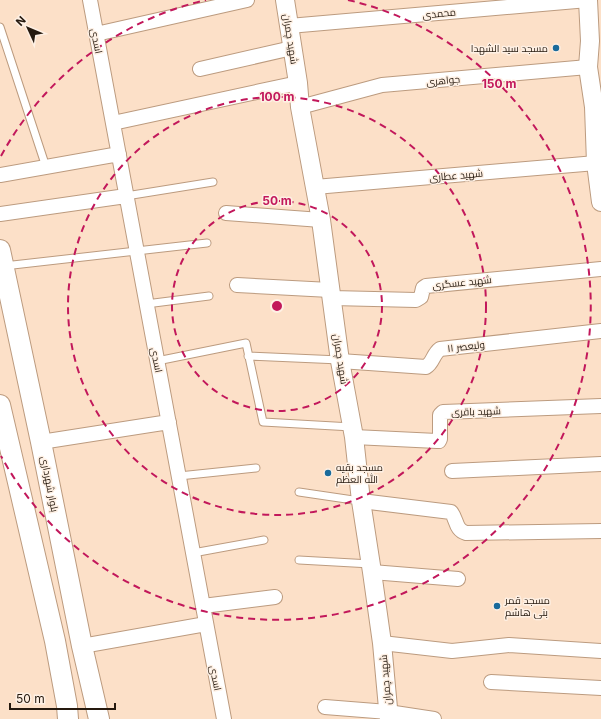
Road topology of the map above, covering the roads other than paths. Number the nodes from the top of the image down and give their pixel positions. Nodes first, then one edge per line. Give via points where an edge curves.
1 (90, 0) edge
2 (247, 0) edge
3 (285, 0) edge
4 (588, 0) edge
5 (289, 26) junction
6 (0, 27) edge
7 (96, 34) junction
8 (595, 41) edge
9 (292, 48) junction
10 (588, 67) junction
11 (200, 69) dead end
12 (298, 83) junction
13 (300, 107) junction
14 (597, 107) edge
15 (113, 124) junction
16 (118, 154) junction
17 (46, 167) junction
18 (598, 170) edge
19 (0, 175) edge
20 (213, 182) dead end
21 (315, 187) junction
22 (126, 196) junction
23 (601, 202) edge
24 (226, 213) dead end
25 (0, 214) edge
26 (321, 220) junction
27 (206, 243) dead end
28 (136, 251) junction
29 (2, 258) edge
30 (601, 269) edge
31 (236, 285) dead end
32 (331, 294) junction
33 (209, 296) dead end
34 (146, 304) junction
35 (601, 331) edge
36 (248, 356) junction
37 (340, 360) junction
38 (157, 361) junction
39 (0, 405) edge
40 (601, 406) edge
41 (168, 422) junction
42 (353, 432) junction
43 (3, 435) edge
44 (41, 442) junction
45 (601, 464) edge
46 (256, 468) dead end
47 (452, 472) dead end
48 (179, 476) junction
49 (299, 492) dead end
50 (361, 501) junction
51 (601, 531) edge
52 (264, 540) dead end
53 (193, 553) junction
54 (299, 560) dead end
55 (372, 568) junction
56 (458, 579) dead end
57 (275, 597) dead end
58 (203, 606) junction
59 (206, 624) junction
60 (382, 643) junction
61 (82, 646) junction
62 (601, 651) edge
63 (491, 682) dead end
64 (601, 688) edge
65 (325, 706) dead end
66 (388, 715) edge
67 (68, 719) edge
68 (99, 719) edge
69 (224, 719) edge
70 (434, 719) edge

1 - 7 street, اسدی
2 - 7 street
3 - 5 street, شهید چمران
4 - 5 street, محمدی
4 - 8 street
5 - 9 street, شهید چمران
6 - 17 lane
7 - 15 street, اسدی
8 - 10 street
9 - 11 street
9 - 12 street, شهید چمران
10 - 13 street, جواهری via 382,85
10 - 14 street
12 - 13 street, شهید چمران
12 - 15 street
13 - 21 street, شهید چمران
14 - 18 street
15 - 16 street, اسدی
16 - 17 street
16 - 22 street, اسدی
17 - 19 street
18 - 21 street, شهید عطاری
18 - 23 street
20 - 22 lane
21 - 26 street, شهید چمران
22 - 25 street
22 - 28 street, اسدی
24 - 26 street
26 - 32 street, شهید چمران
27 - 28 lane
28 - 29 lane
28 - 34 street, اسدی
29 - 44 main road, بلوار شهرداری
30 - 32 street, شهید عسگری via 426,286 421,297 416,300
31 - 32 street
32 - 37 street, شهید چمران
33 - 34 lane
34 - 38 street, اسدی
35 - 37 street, ولیعصر ۱۱ via 440,349 426,367
36 - 37 lane
36 - 38 lane via 246,343
36 - 42 lane via 263,422
37 - 42 street, شهید چمران
38 - 41 street, اسدی
39 - 43 main road
40 - 42 street, شهید باقری via 443,412 440,414 440,439 437,441
41 - 44 street
41 - 48 street, اسدی
42 - 50 street, شهید چمران
43 - 67 main road via 55,641
44 - 61 main road, بلوار شهرداری
45 - 47 street
46 - 48 lane
48 - 53 street, اسدی
49 - 50 lane
50 - 51 street via 451,512 458,528 466,533
50 - 55 street, شهید چمران
52 - 53 lane
53 - 58 street, اسدی
54 - 55 lane
55 - 56 street
55 - 60 street, شهید چمران
57 - 58 street
58 - 59 street, اسدی
59 - 61 street
59 - 69 street, اسدی
60 - 62 street via 452,651 509,645
60 - 66 street, شهید چمران
61 - 68 main road, بلوار شهرداری
63 - 64 street
65 - 66 street
66 - 70 street

